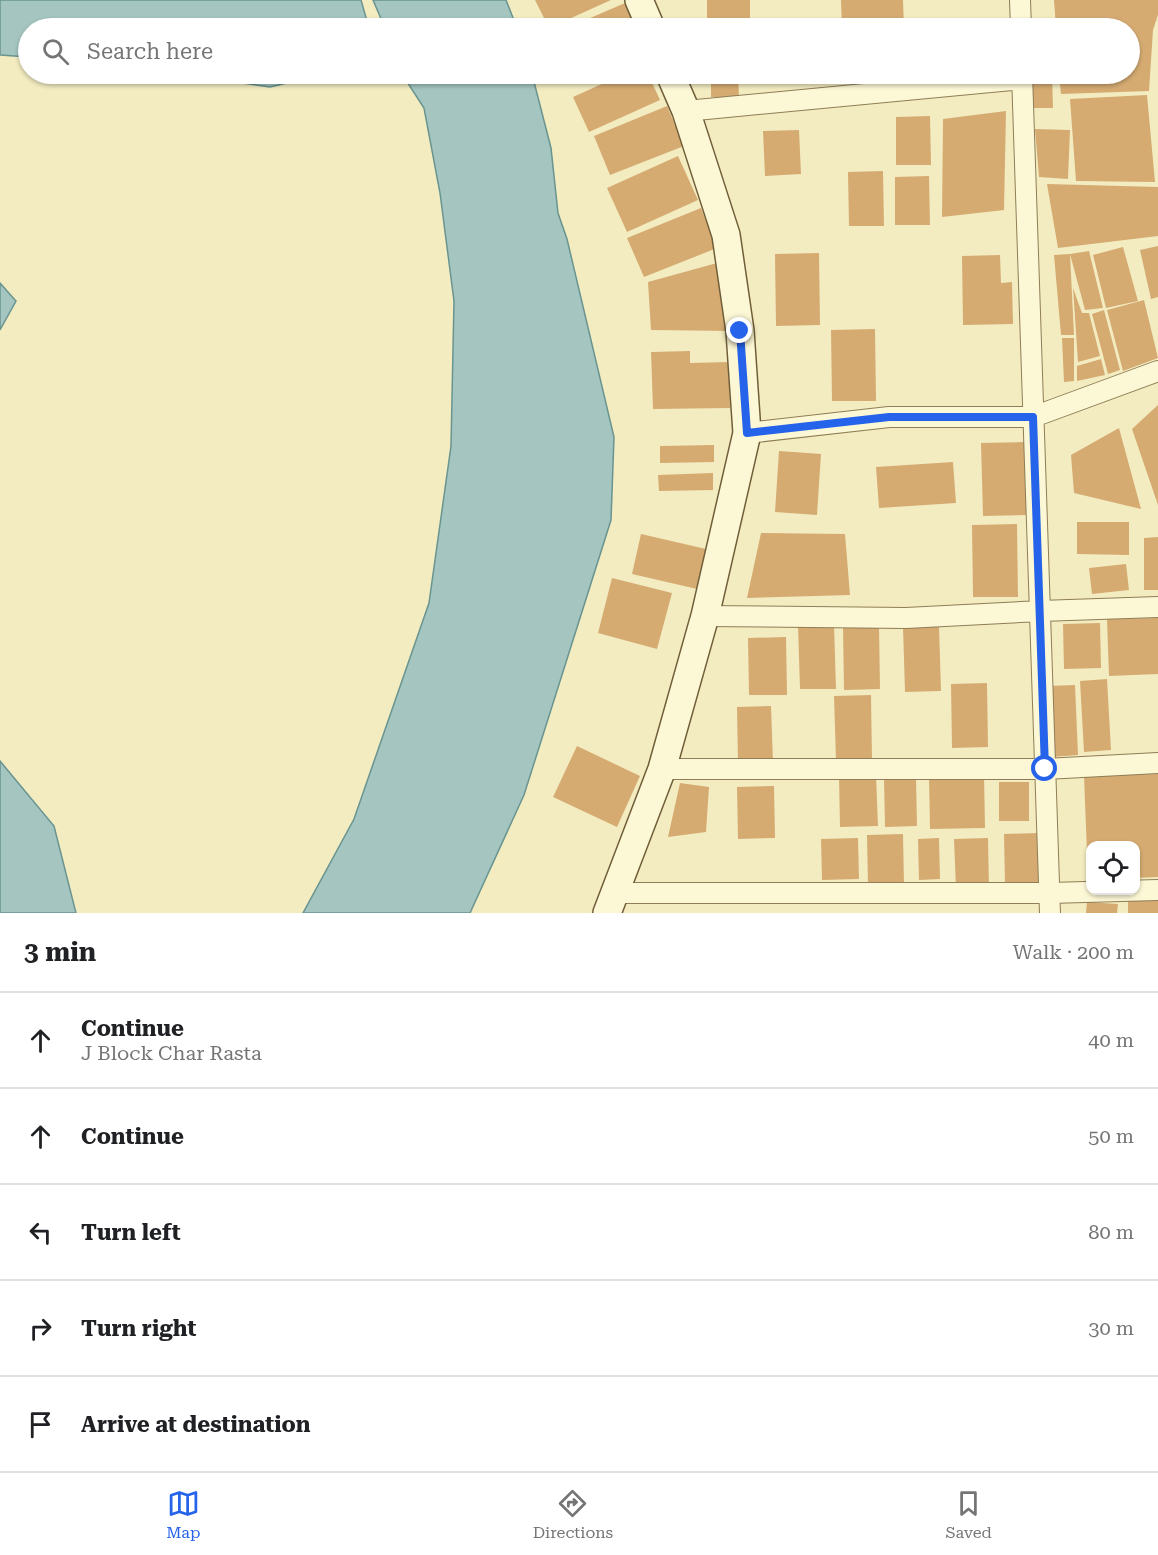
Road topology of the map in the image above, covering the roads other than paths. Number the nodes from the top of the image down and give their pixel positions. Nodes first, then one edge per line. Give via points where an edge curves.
1 (639, 0) edge
2 (1020, 0) edge
3 (647, 18) edge
4 (1021, 18) edge
5 (674, 84) edge
6 (945, 84) edge
7 (1022, 84) edge
8 (686, 111) junction
9 (1158, 371) edge
10 (1033, 417) junction
11 (747, 433) junction
12 (1158, 607) edge
13 (1040, 611) junction
14 (705, 616) junction
15 (1158, 763) edge
16 (662, 769) junction
17 (1045, 769) junction
18 (1158, 890) edge
19 (1049, 893) junction
20 (611, 903) edge
21 (1050, 913) edge

1 - 3 street
2 - 4 street
5 - 8 street
6 - 8 street
7 - 10 street
8 - 11 street via 726,236 740,331
9 - 10 street
10 - 11 street via 889,417
10 - 13 street
11 - 14 street
12 - 13 street
13 - 14 street via 906,618
13 - 17 street
14 - 16 street
15 - 17 street
16 - 17 street
16 - 20 street
17 - 19 street
18 - 19 street
19 - 20 street
19 - 21 street

